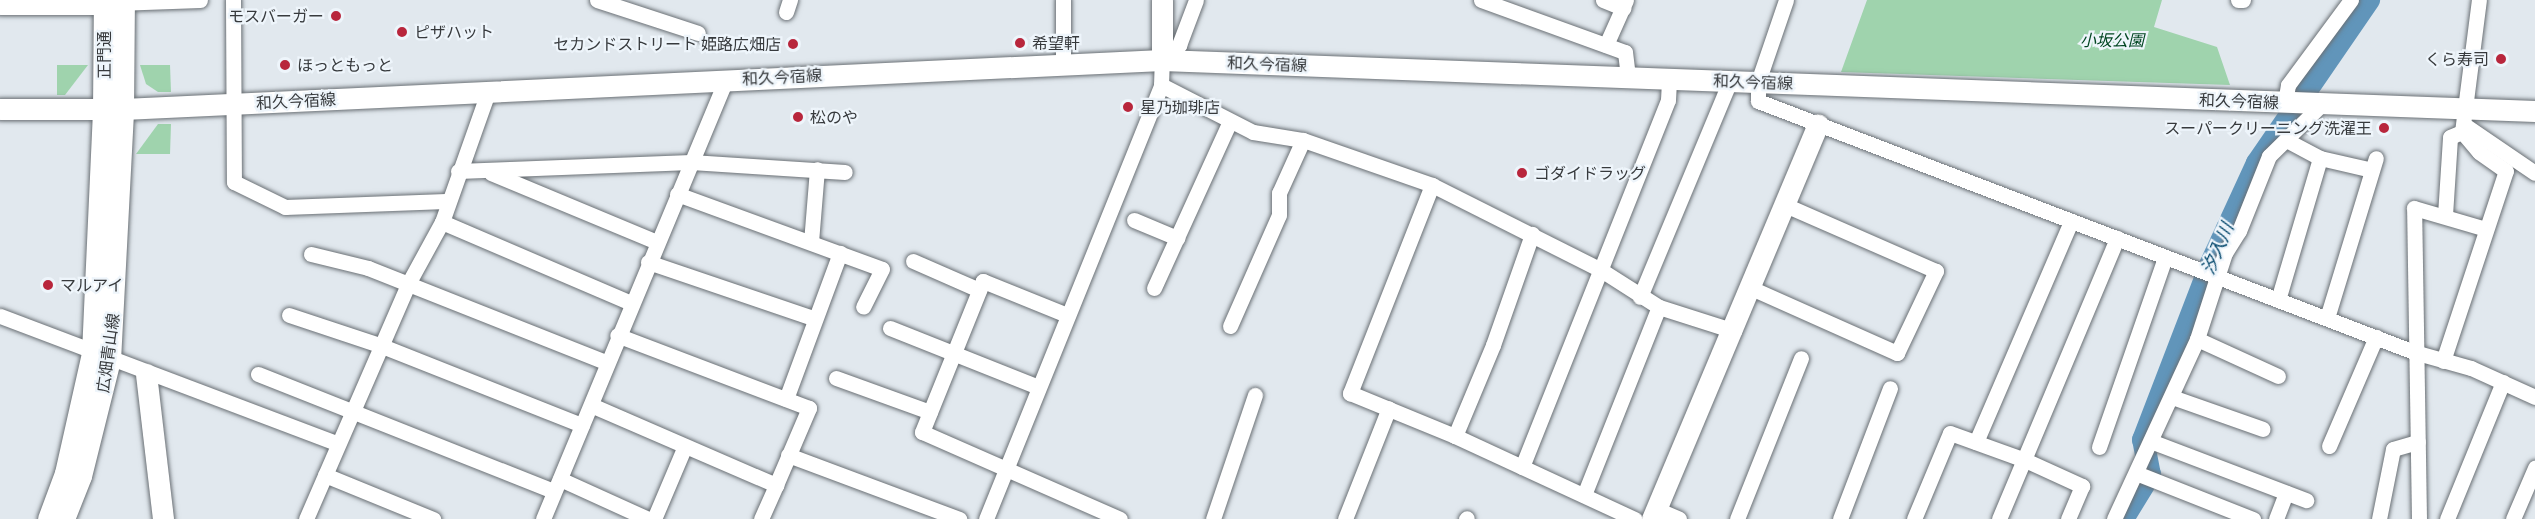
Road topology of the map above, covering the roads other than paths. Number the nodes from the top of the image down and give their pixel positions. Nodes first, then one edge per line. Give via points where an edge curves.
1 (200, 0) edge
2 (233, 0) edge
3 (597, 0) edge
4 (1064, 0) edge
5 (1162, 0) edge
6 (1196, 0) edge
7 (1481, 0) edge
8 (1603, 0) edge
9 (1786, 0) edge
10 (2238, 0) edge
11 (2243, 0) edge
12 (2351, 0) edge
13 (2480, 0) edge
14 (114, 2) edge
15 (0, 4) edge
16 (1624, 4) edge
17 (698, 33) dead end
18 (1606, 45) junction
19 (1162, 60) junction
20 (1064, 63) junction
21 (1628, 77) junction
22 (1669, 79) junction
23 (726, 80) junction
24 (1730, 81) junction
25 (1758, 82) junction
26 (1161, 85) junction
27 (488, 92) junction
28 (2285, 102) junction
29 (233, 104) junction
30 (2318, 104) junction
31 (0, 109) edge
32 (113, 109) junction
33 (2535, 111) edge
34 (1230, 121) junction
35 (2463, 121) junction
36 (1818, 125) junction
37 (1303, 140) junction
38 (2288, 141) junction
39 (2320, 158) junction
40 (691, 162) junction
41 (817, 169) junction
42 (458, 171) junction
43 (484, 171) junction
44 (845, 172) dead end
45 (2535, 173) edge
46 (1432, 185) junction
47 (677, 194) junction
48 (446, 201) junction
49 (1785, 205) junction
50 (2445, 215) junction
51 (1134, 220) dead end
52 (2071, 221) junction
53 (442, 222) junction
54 (2486, 228) junction
55 (1532, 234) junction
56 (1177, 238) junction
57 (2117, 238) junction
58 (657, 242) junction
59 (811, 242) junction
60 (840, 252) junction
61 (311, 254) dead end
62 (2165, 257) junction
63 (913, 261) dead end
64 (648, 262) junction
65 (1601, 270) junction
66 (2217, 276) junction
67 (408, 284) junction
68 (1154, 288) dead end
69 (1751, 288) junction
70 (979, 290) junction
71 (1640, 297) junction
72 (2278, 300) junction
73 (631, 303) junction
74 (863, 307) dead end
75 (1659, 307) junction
76 (288, 315) dead end
77 (1067, 315) junction
78 (0, 316) edge
79 (2327, 318) junction
80 (815, 320) junction
81 (1230, 326) dead end
82 (890, 328) dead end
83 (1734, 331) junction
84 (617, 335) junction
85 (2376, 337) junction
86 (2197, 339) junction
87 (382, 346) junction
88 (2414, 351) junction
89 (954, 352) junction
90 (101, 357) junction
91 (1801, 358) dead end
92 (2443, 361) junction
93 (606, 362) junction
94 (146, 374) junction
95 (258, 374) dead end
96 (2278, 376) dead end
97 (836, 378) dead end
98 (2503, 382) junction
99 (1038, 387) junction
100 (1890, 388) dead end
101 (1256, 395) dead end
102 (2172, 397) junction
103 (2535, 397) edge
104 (786, 399) junction
105 (591, 405) junction
106 (1389, 408) junction
107 (354, 409) junction
108 (930, 412) junction
109 (582, 425) junction
110 (2262, 429) dead end
111 (1455, 436) junction
112 (1976, 442) junction
113 (2153, 442) junction
114 (2418, 442) junction
115 (338, 444) junction
116 (686, 446) junction
117 (2329, 446) dead end
118 (2098, 447) dead end
119 (789, 455) junction
120 (2025, 460) junction
121 (1522, 467) junction
122 (2139, 467) junction
123 (2535, 468) edge
124 (1006, 470) junction
125 (325, 474) junction
126 (557, 485) junction
127 (776, 485) junction
128 (2286, 493) junction
129 (1584, 495) junction
130 (2306, 500) dead end
131 (1099, 514) edge
132 (1654, 514) edge
133 (48, 519) edge
134 (64, 519) edge
135 (163, 519) edge
136 (306, 519) edge
137 (433, 519) edge
138 (543, 519) edge
139 (648, 519) edge
140 (654, 519) edge
141 (761, 519) edge
142 (959, 519) edge
143 (986, 519) edge
144 (1120, 519) edge
145 (1213, 519) edge
146 (1345, 519) edge
147 (1635, 519) edge
148 (1679, 519) edge
149 (1737, 519) edge
150 (1840, 519) edge
151 (1914, 519) edge
152 (1999, 519) edge
153 (2068, 519) edge
154 (2114, 519) edge
155 (2253, 519) edge
156 (2276, 519) edge
157 (2379, 519) edge
158 (2419, 519) edge
159 (2447, 519) edge
160 (2513, 519) edge

1 - 14 street
2 - 29 street
3 - 17 street
4 - 20 street
5 - 19 main road
6 - 19 street via 1179,45
7 - 18 street
8 - 16 street
9 - 25 street
10 - 11 street
12 - 28 street via 2288,85
13 - 35 street
14 - 15 main road
14 - 32 main road, 正門通
16 - 18 street
18 - 21 street via 1625,52
19 - 20 main road, 和久今宿線
19 - 21 main road, 和久今宿線
19 - 26 street
20 - 23 main road, 和久今宿線
21 - 22 main road, 和久今宿線
22 - 24 main road, 和久今宿線
22 - 65 street via 1668,100
23 - 27 main road, 和久今宿線
23 - 40 street
24 - 25 main road, 和久今宿線
24 - 71 street
25 - 28 main road, 和久今宿線
25 - 36 street via 1758,101
26 - 34 street
26 - 77 street
27 - 29 main road, 和久今宿線
27 - 42 street
28 - 30 main road, 和久今宿線
29 - 32 main road, 和久今宿線
29 - 48 street via 234,182 285,207
30 - 35 main road, 和久今宿線
30 - 38 street
31 - 32 main road, 和久今宿線
32 - 90 main road, 広畑青山線
33 - 35 main road, 和久今宿線
34 - 37 street via 1253,132
34 - 56 street
35 - 45 street
35 - 50 street via 2450,137
35 - 54 street via 2480,152 2506,171
36 - 49 main road
36 - 52 street
37 - 46 street
37 - 81 street via 1279,193 1279,215
38 - 39 street
38 - 66 street via 2269,156
39 - 72 street
39 - 79 street via 2374,164
40 - 41 street
40 - 43 street
40 - 47 street
41 - 44 street
41 - 59 street
42 - 43 street
42 - 48 street
43 - 58 street
46 - 55 street
46 - 106 street via 1350,393
47 - 58 street
47 - 59 street
48 - 53 street
49 - 69 main road
49 - 69 street via 1936,271 1897,352
50 - 54 street
50 - 88 street via 2414,208
51 - 56 street
52 - 57 street
52 - 112 street
53 - 67 street
53 - 73 street
54 - 92 street
55 - 65 street
55 - 111 street via 1493,345
56 - 68 street
57 - 62 street
57 - 120 street
58 - 64 street
59 - 60 street
60 - 74 street via 882,269
60 - 80 street
61 - 67 street
62 - 66 street
62 - 118 street
63 - 70 street
64 - 73 street
64 - 80 street
65 - 71 street
65 - 121 street
66 - 72 street
66 - 86 street
67 - 87 street
67 - 93 street
69 - 83 main road
70 - 77 street via 982,281
70 - 89 street
71 - 75 street
72 - 79 street
73 - 84 street
75 - 83 street
75 - 129 street
76 - 87 street
77 - 99 street
78 - 90 street
79 - 85 street
80 - 104 street
82 - 89 street
83 - 132 main road
84 - 93 street
84 - 104 street
85 - 88 street
85 - 117 street
86 - 96 street
86 - 102 street
87 - 107 street
87 - 109 street
88 - 92 street
88 - 114 street
89 - 99 street
89 - 108 street
90 - 94 street
90 - 133 main road, 広畑青山線
90 - 134 main road, 広畑青山線 via 81,476
91 - 149 street
92 - 98 street
93 - 105 street
94 - 115 street
94 - 135 main road
95 - 107 street
97 - 108 street
98 - 103 street
98 - 159 street
99 - 124 street
100 - 150 street
101 - 145 street
102 - 110 street
102 - 113 street
104 - 119 street via 809,408
105 - 109 street
105 - 116 street
106 - 111 street
106 - 146 street
107 - 115 street
107 - 126 street
108 - 124 street via 922,432
109 - 126 street
111 - 121 street
112 - 120 street
112 - 151 street via 1950,433
113 - 122 street
113 - 128 street
114 - 157 street via 2393,449
114 - 158 street
115 - 125 street
116 - 127 street
116 - 140 street
119 - 127 street
119 - 142 street
120 - 152 street
120 - 153 street via 2082,486
121 - 129 street
122 - 154 street
122 - 155 street via 2151,480
123 - 160 street
124 - 131 street
124 - 143 street
125 - 136 street
125 - 137 street
126 - 138 street
126 - 139 street
127 - 141 street
128 - 130 street
128 - 156 street
129 - 147 street
131 - 144 street
132 - 148 street

